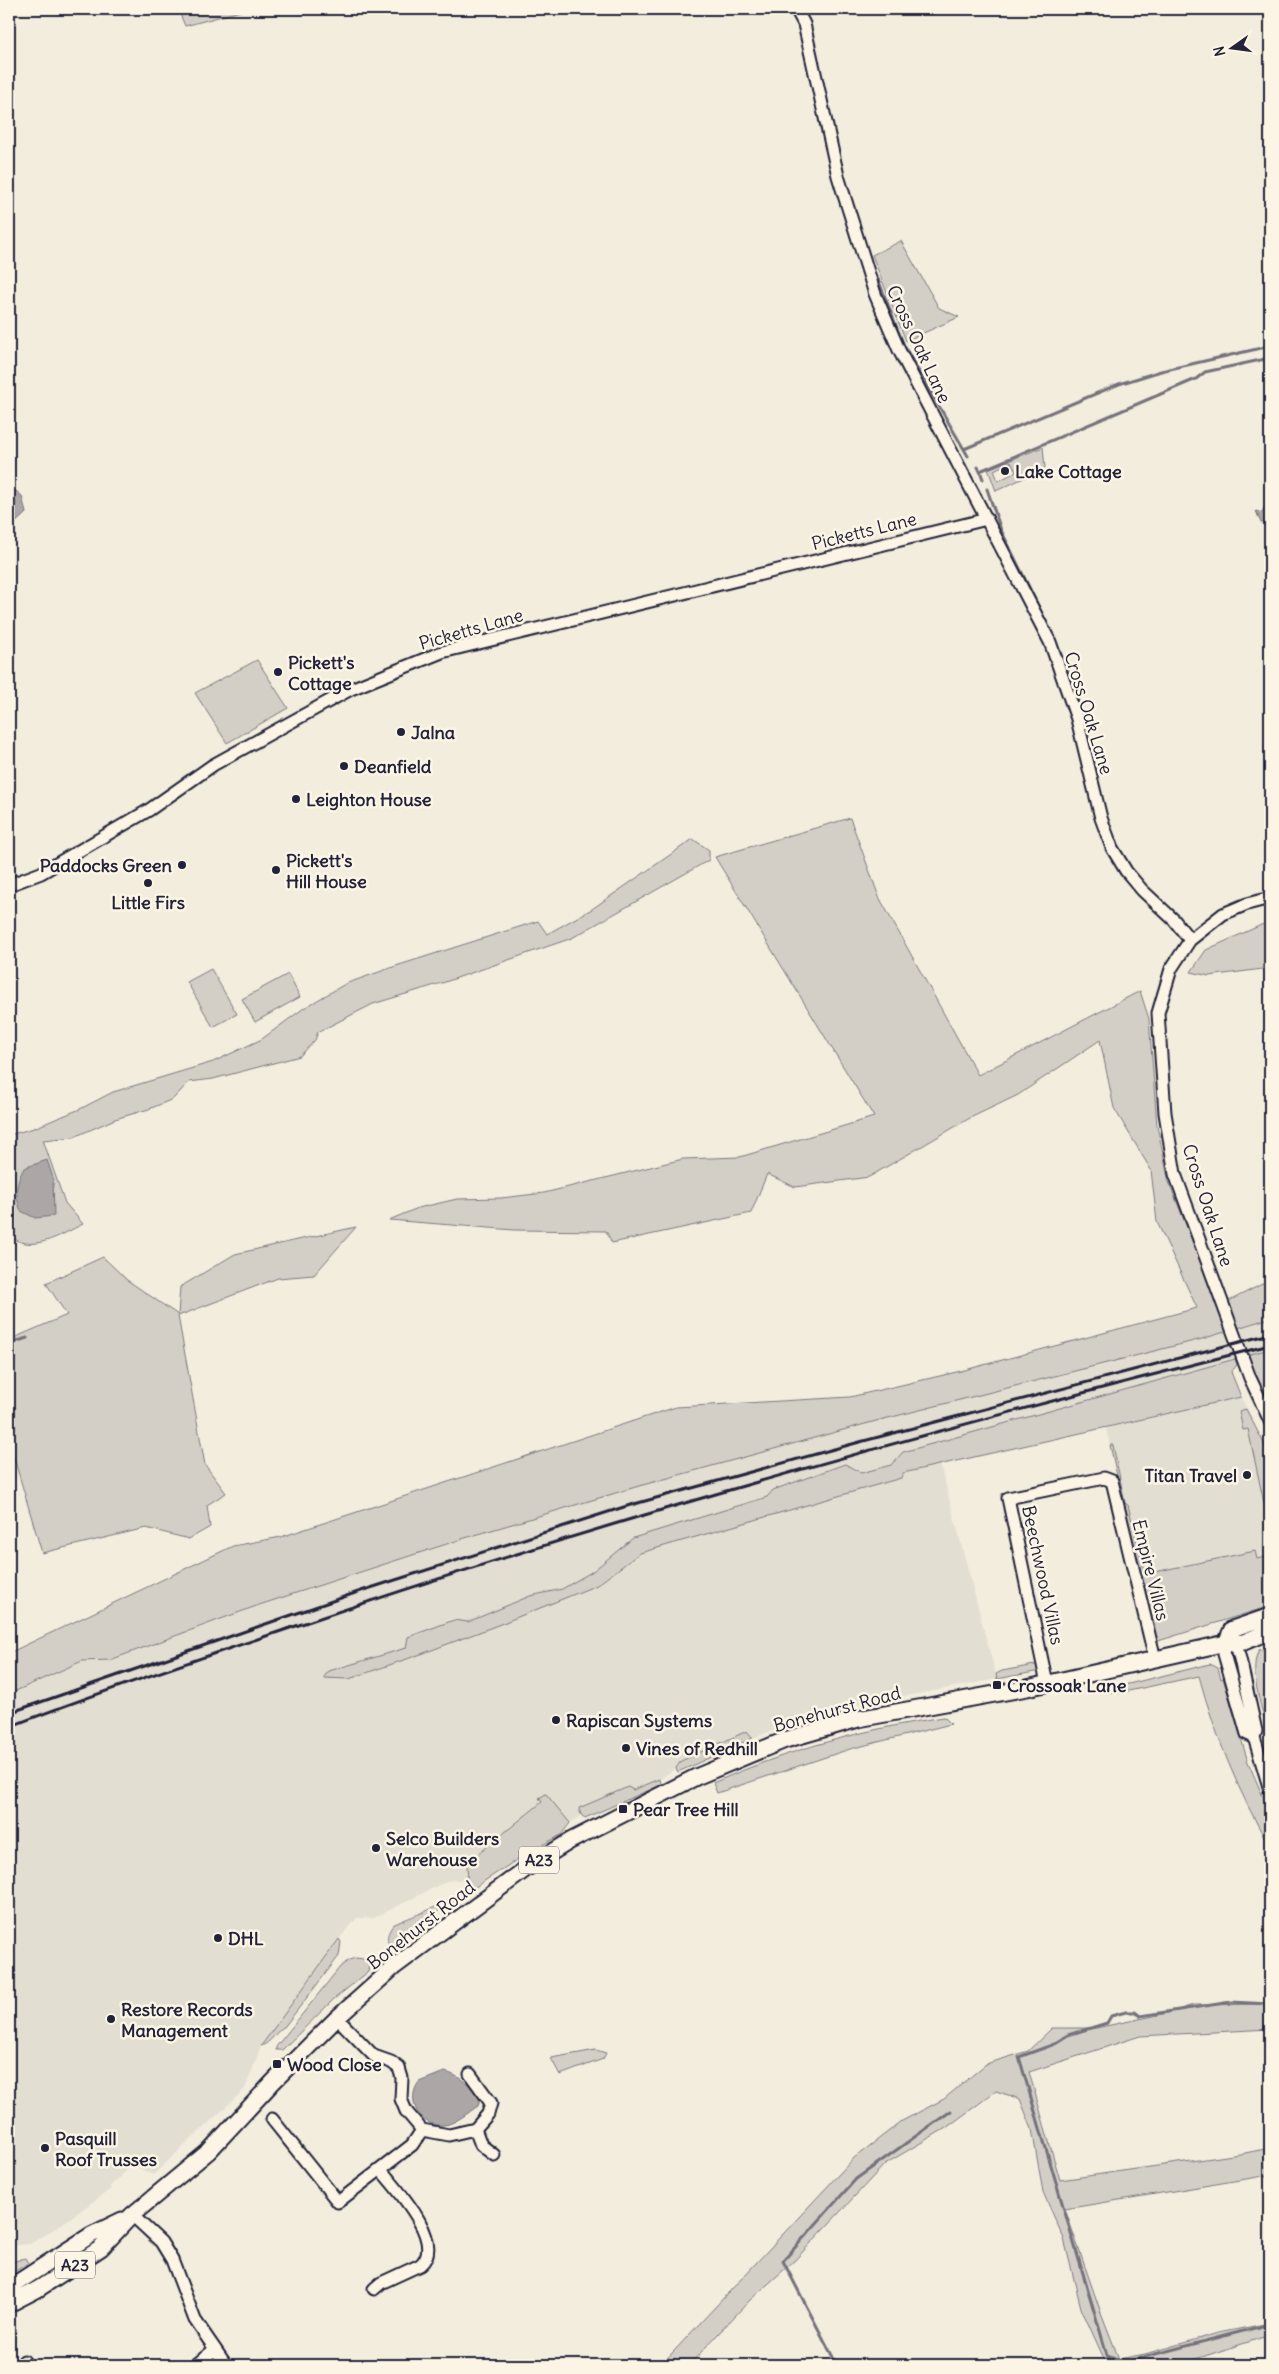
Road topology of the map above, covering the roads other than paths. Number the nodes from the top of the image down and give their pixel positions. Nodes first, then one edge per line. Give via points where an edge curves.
1 (796, 9) edge
2 (987, 518) junction
3 (9, 885) edge
4 (1270, 898) edge
5 (1190, 940) junction
6 (1270, 1421) edge
7 (1114, 1490) joint
8 (1270, 1616) edge
9 (1270, 1631) edge
10 (1226, 1643) junction
11 (1155, 1659) junction
12 (1047, 1684) junction
13 (1270, 1790) edge
14 (337, 2018) junction
15 (470, 2074) dead end
16 (272, 2119) dead end
17 (475, 2129) junction
18 (422, 2130) junction
19 (494, 2155) dead end
20 (381, 2170) junction
21 (132, 2215) junction
22 (9, 2288) edge
23 (374, 2289) dead end
24 (9, 2304) edge
25 (214, 2349) junction
26 (196, 2365) edge
27 (226, 2365) edge

1 - 2 street, Cross Oak Lane via 804,24 838,176 875,294 899,350
2 - 3 street, Picketts Lane via 442,652 351,689 213,765 149,810 40,873
2 - 5 street, Cross Oak Lane via 1050,642 1065,680 1101,818 1112,848 1142,890
4 - 5 street via 1223,914
5 - 6 street, Cross Oak Lane via 1170,969 1158,1006 1168,1144 1195,1230 1250,1378
7 - 11 street, Empire Villas
7 - 12 street, Beechwood Villas via 1112,1481 1104,1478 1008,1498
8 - 10 main road via 1232,1629
9 - 10 main road, Bonehurst Road / A23 via 1244,1642
10 - 11 main road, Bonehurst Road / A23
10 - 13 street via 1224,1654 1247,1734 1254,1737
11 - 12 main road, Bonehurst Road / A23
12 - 14 main road, Bonehurst Road / A23 via 858,1719 785,1740 688,1781 570,1841 526,1868 394,1967
14 - 18 street via 374,2056 399,2068 403,2105
14 - 21 main road, Bonehurst Road / A23 via 209,2151
15 - 17 street via 491,2103 488,2114
16 - 20 street via 338,2202
17 - 18 street via 449,2135
17 - 19 street via 481,2146
18 - 20 street via 412,2145
20 - 23 street via 415,2213 426,2239 428,2254 420,2265
21 - 22 main road, Bonehurst Road / A23 via 91,2235
21 - 24 main road, Bonehurst Road / A23 via 101,2248
21 - 25 street via 161,2242 172,2260 195,2320
25 - 26 street
25 - 27 street

